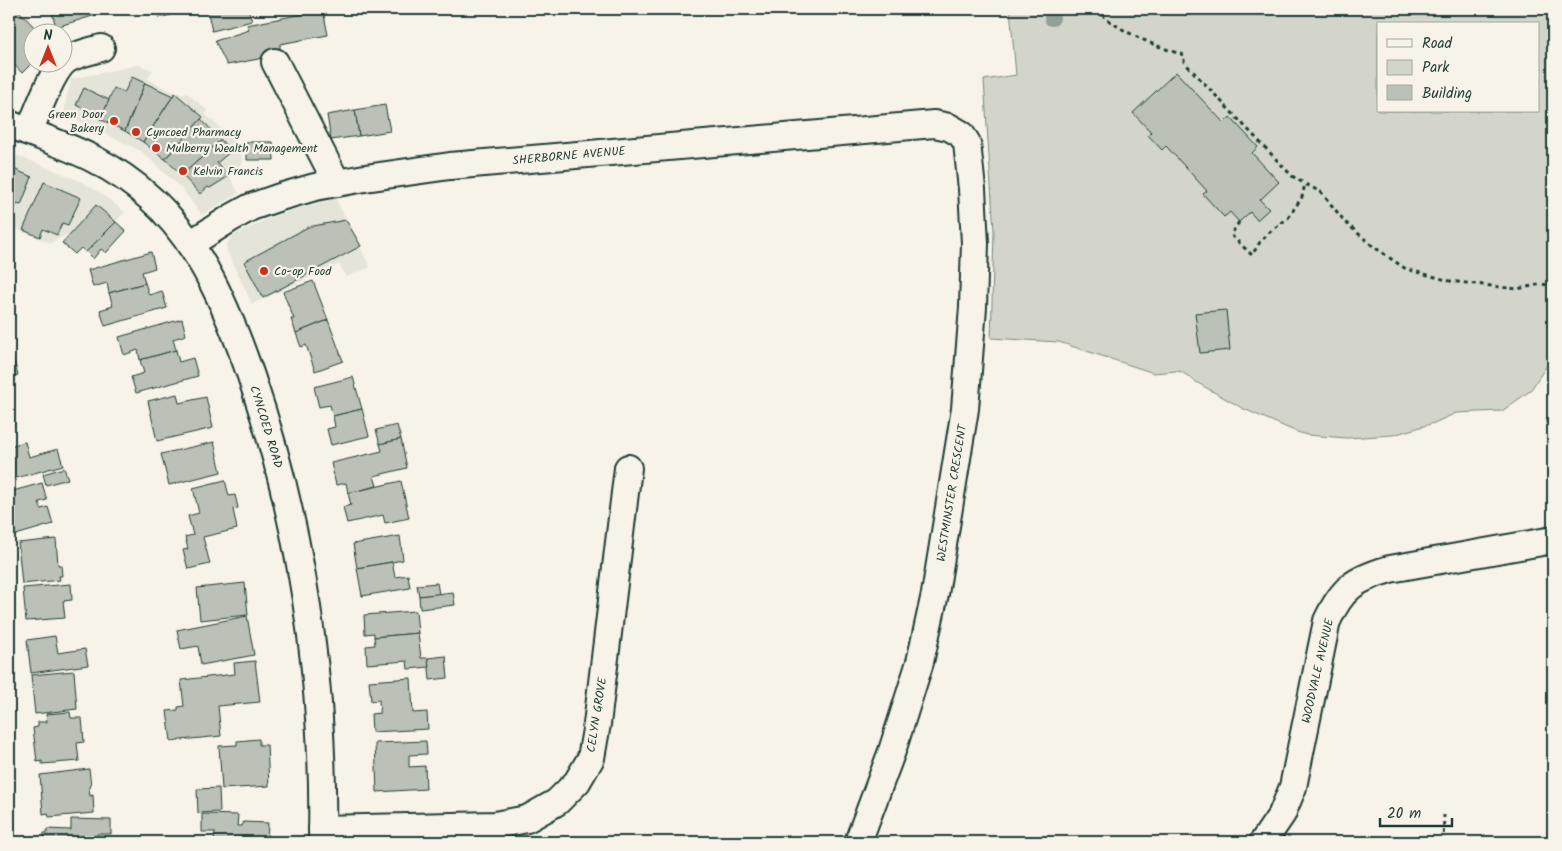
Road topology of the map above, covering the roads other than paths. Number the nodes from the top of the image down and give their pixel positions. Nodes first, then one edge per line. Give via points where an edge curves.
1 (102, 48) dead end
2 (275, 62) dead end
3 (19, 128) edge
4 (961, 134) joint
5 (337, 183) junction
6 (190, 244) junction
7 (628, 468) dead end
8 (1553, 540) edge
9 (322, 836) edge
10 (858, 842) edge
11 (1263, 842) edge

1 - 3 street via 61,64
2 - 5 street
3 - 6 street, CYNCOED ROAD via 75,149 126,178 151,199
4 - 5 street, SHERBORNE AVENUE via 934,124 450,166
4 - 10 street, WESTMINSTER CRESCENT via 967,143 976,243 965,409 937,585 920,662 892,751
5 - 6 street, SHERBORNE AVENUE via 251,208
6 - 9 street, CYNCOED ROAD via 222,302 240,346 267,426 290,512 310,630 319,739
7 - 9 street, CELYN GROVE via 597,724 590,758 577,782 557,802 526,819 494,825
8 - 11 street, WOODVALE AVENUE via 1390,569 1352,585 1336,601 1326,630 1293,787 1282,814

